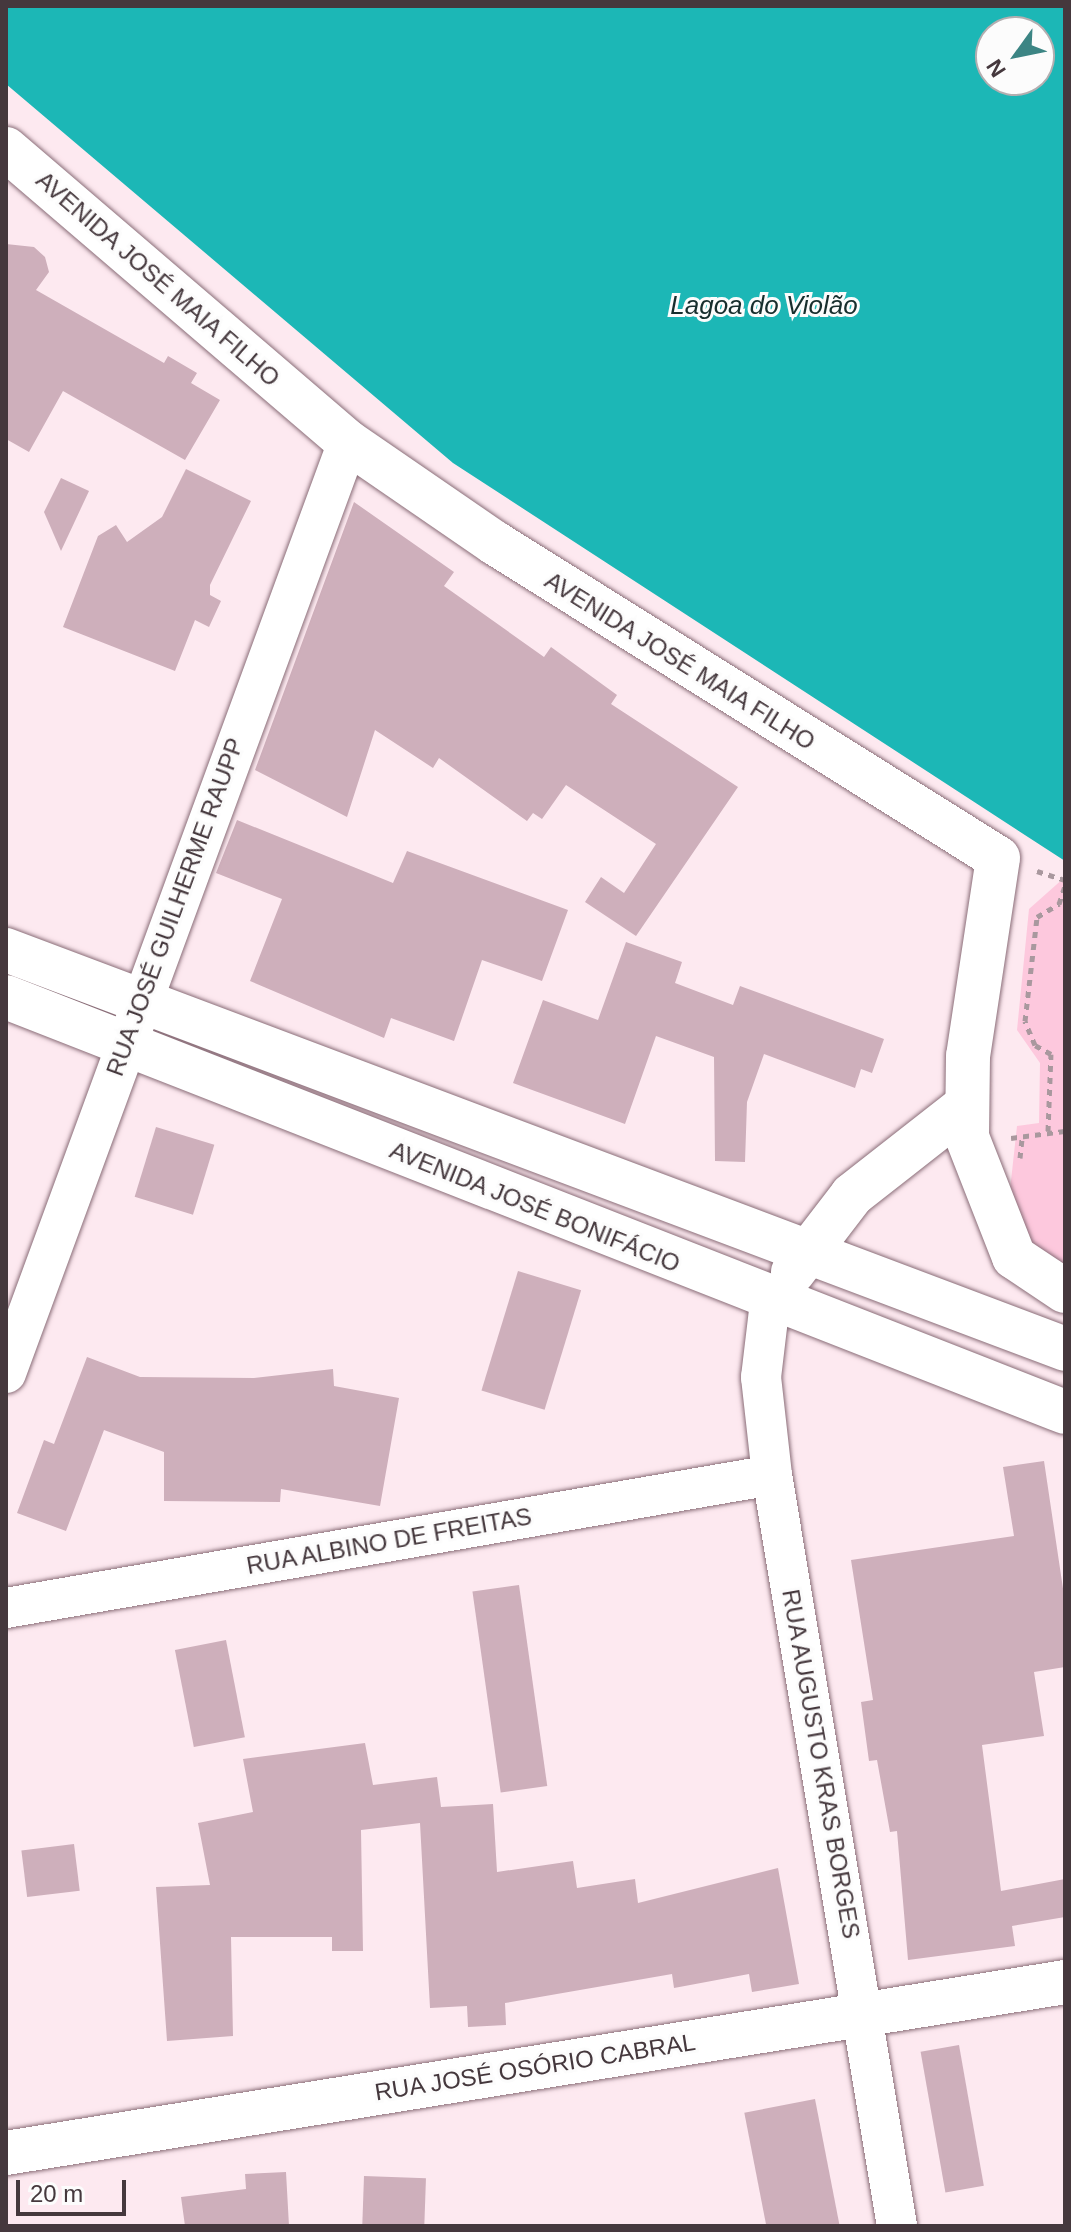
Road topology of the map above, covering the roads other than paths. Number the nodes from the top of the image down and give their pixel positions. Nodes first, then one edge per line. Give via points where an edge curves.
1 (6, 149) edge
2 (348, 442) junction
3 (6, 950) edge
4 (6, 997) edge
5 (141, 1001) junction
6 (125, 1041) junction
7 (963, 1108) junction
8 (808, 1250) junction
9 (1065, 1291) edge
10 (770, 1302) junction
11 (1065, 1349) edge
12 (6, 1373) edge
13 (1065, 1412) edge
14 (772, 1475) junction
15 (6, 1608) edge
16 (1065, 1982) edge
17 (864, 2014) junction
18 (6, 2153) edge
19 (897, 2226) edge

1 - 2 street, AVENIDA JOSÉ MAIA FILHO
2 - 5 street, RUA JOSÉ GUILHERME RAUPP
2 - 7 street, AVENIDA JOSÉ MAIA FILHO via 495,543 998,858
3 - 5 street
4 - 6 street, AVENIDA JOSÉ BONIFÁCIO
5 - 6 street, RUA JOSÉ GUILHERME RAUPP
5 - 8 street
6 - 10 street, AVENIDA JOSÉ BONIFÁCIO
6 - 12 street, RUA JOSÉ GUILHERME RAUPP
7 - 8 street via 873,1176
7 - 9 street, AVENIDA JOSÉ MAIA FILHO via 970,1161 999,1230 1028,1271
8 - 10 street
8 - 11 street
10 - 13 street, AVENIDA JOSÉ BONIFÁCIO
10 - 14 street, RUA AUGUSTO KRAS BORGES via 761,1377
14 - 15 street, RUA ALBINO DE FREITAS
14 - 17 street, RUA AUGUSTO KRAS BORGES
16 - 17 street, RUA JOSÉ OSÓRIO CABRAL
17 - 18 street, RUA JOSÉ OSÓRIO CABRAL
17 - 19 street, RUA AUGUSTO KRAS BORGES

